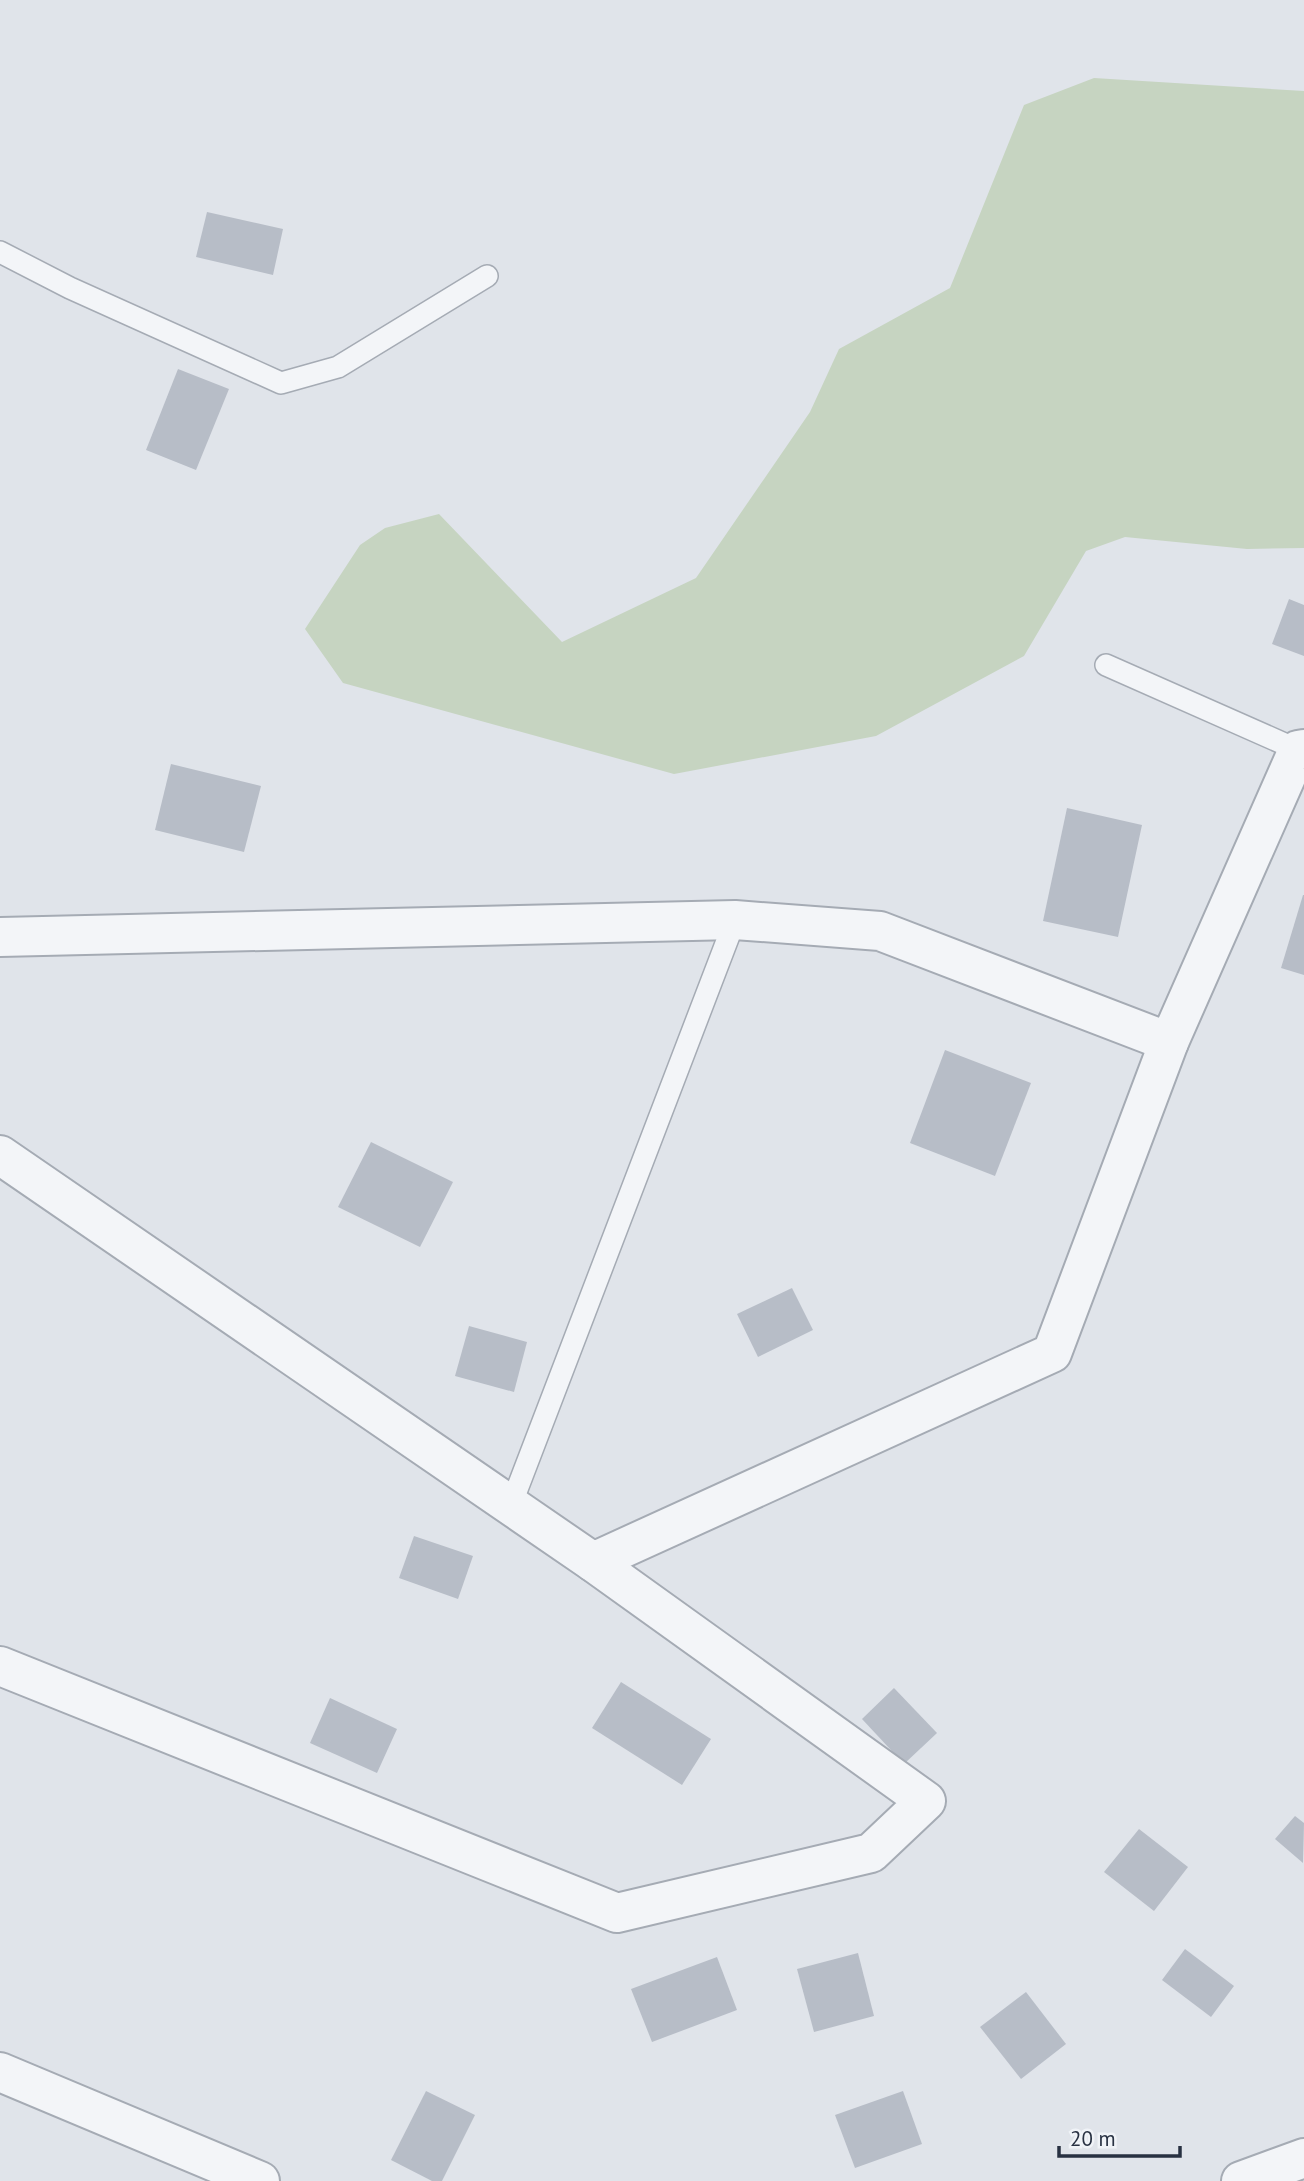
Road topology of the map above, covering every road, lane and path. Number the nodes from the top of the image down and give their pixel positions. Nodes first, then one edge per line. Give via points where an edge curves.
1 (0, 252) edge
2 (487, 276) dead end
3 (1106, 665) dead end
4 (1301, 749) edge
5 (735, 920) junction
6 (0, 937) edge
7 (1169, 1042) junction
8 (0, 1155) edge
9 (511, 1505) junction
10 (593, 1562) junction
11 (0, 1666) edge
12 (0, 2073) edge
13 (1304, 2158) edge
14 (260, 2181) edge
15 (1241, 2181) edge

1 - 2 lane via 281,383 338,367
3 - 4 lane
4 - 7 street
5 - 6 street
5 - 7 street via 880,931
5 - 9 lane
7 - 10 street via 1052,1353
8 - 9 street
9 - 10 street
10 - 11 street via 926,1801 871,1853 617,1913
12 - 14 street
13 - 15 street

